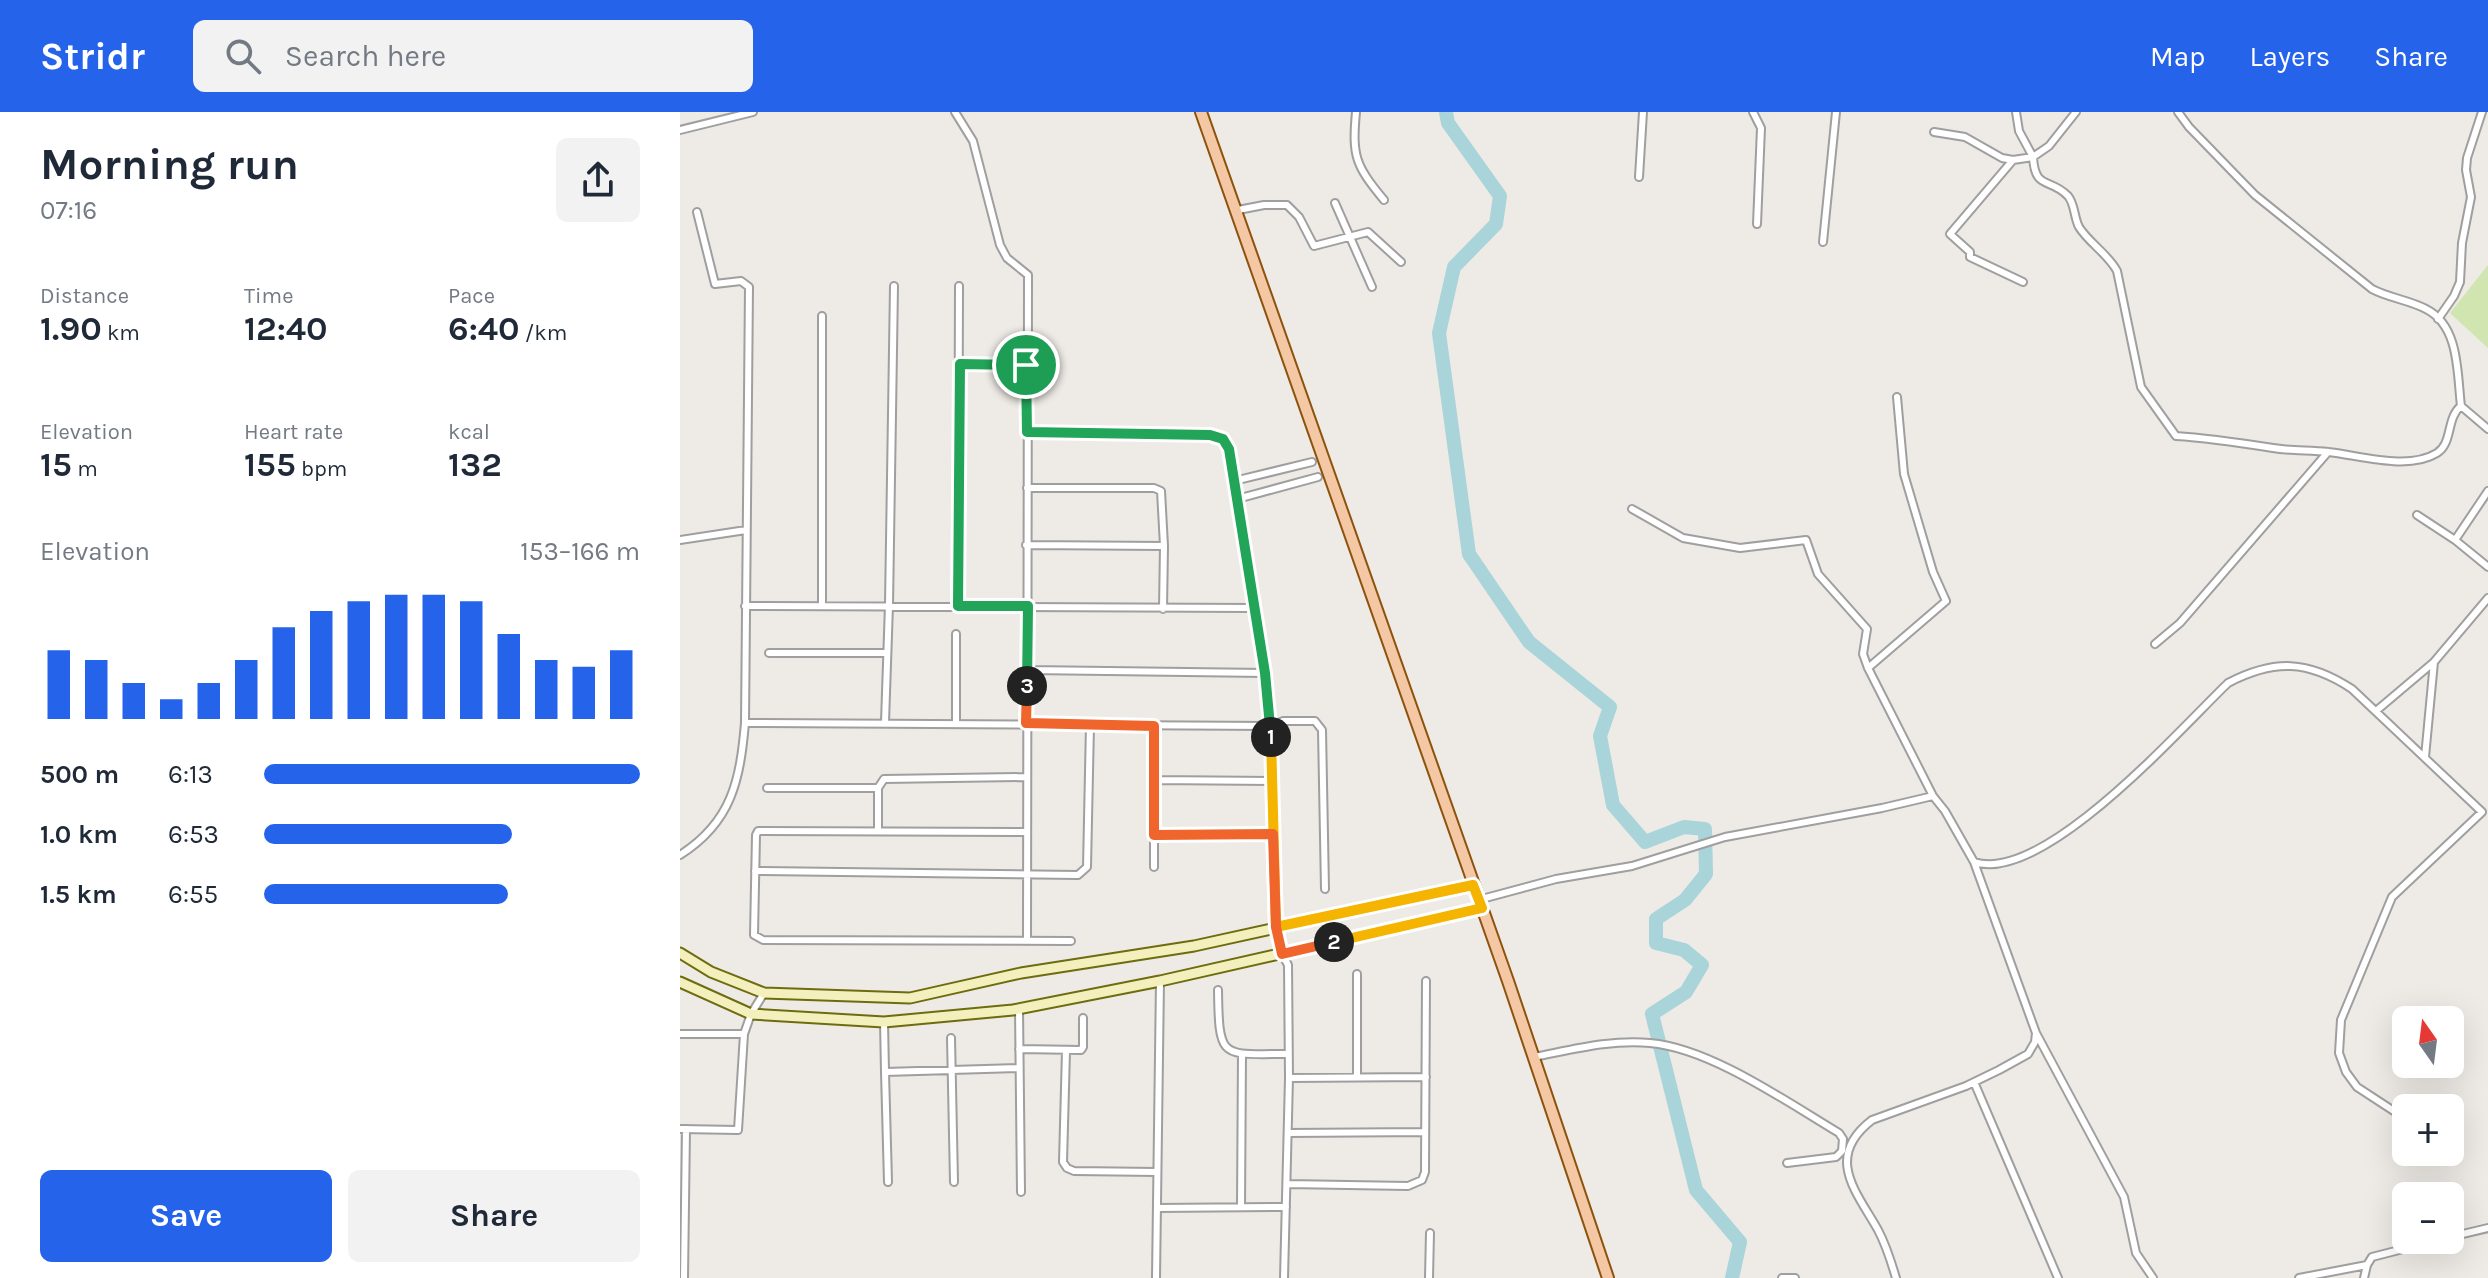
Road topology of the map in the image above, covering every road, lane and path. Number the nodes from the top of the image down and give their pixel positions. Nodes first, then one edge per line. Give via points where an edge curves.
1 (753, 112) edge
2 (955, 112) edge
3 (1201, 112) edge
4 (1356, 112) edge
5 (1643, 112) edge
6 (1753, 112) edge
7 (1836, 112) edge
8 (2016, 112) edge
9 (2076, 112) edge
10 (2178, 112) edge
11 (2482, 112) edge
12 (680, 130) edge
13 (1934, 132) dead end
14 (2033, 157) junction
15 (2013, 160) junction
16 (1639, 177) dead end
17 (1384, 200) dead end
18 (1335, 203) dead end
19 (1238, 210) junction
20 (697, 212) dead end
21 (1757, 224) dead end
22 (1351, 236) junction
23 (1823, 242) dead end
24 (1401, 262) dead end
25 (2023, 282) dead end
26 (894, 286) dead end
27 (959, 286) dead end
28 (1372, 287) dead end
29 (822, 316) dead end
30 (2438, 319) junction
31 (960, 364) junction
32 (1026, 365) junction
33 (1897, 397) dead end
34 (2461, 406) junction
35 (2488, 429) edge
36 (1027, 432) junction
37 (2328, 452) junction
38 (1312, 462) dead end
39 (1318, 477) dead end
40 (1234, 481) junction
41 (1027, 488) junction
42 (2488, 491) edge
43 (1237, 499) junction
44 (1632, 509) dead end
45 (2417, 515) dead end
46 (746, 530) junction
47 (680, 540) edge
48 (2455, 540) junction
49 (1026, 545) junction
50 (1164, 546) junction
51 (2488, 567) edge
52 (2488, 598) edge
53 (822, 605) junction
54 (889, 605) junction
55 (745, 606) junction
56 (958, 606) junction
57 (1028, 606) junction
58 (1254, 608) junction
59 (1163, 609) junction
60 (956, 634) dead end
61 (2155, 644) dead end
62 (769, 653) dead end
63 (887, 653) junction
64 (2434, 662) junction
65 (1868, 668) junction
66 (1028, 670) junction
67 (1265, 673) junction
68 (2376, 711) junction
69 (885, 722) junction
70 (745, 723) junction
71 (956, 723) junction
72 (1026, 723) junction
73 (1090, 725) junction
74 (1154, 726) junction
75 (1271, 726) junction
76 (2425, 757) junction
77 (1026, 777) junction
78 (1154, 780) junction
79 (1273, 781) junction
80 (767, 788) dead end
81 (878, 788) junction
82 (1933, 796) junction
83 (878, 831) junction
84 (1025, 832) junction
85 (1273, 834) junction
86 (1154, 835) junction
87 (680, 855) edge
88 (1974, 862) junction
89 (1154, 867) dead end
90 (755, 871) junction
91 (1026, 874) junction
92 (1473, 885) junction
93 (1325, 889) dead end
94 (1480, 904) junction
95 (1276, 927) junction
96 (1027, 941) junction
97 (1071, 941) dead end
98 (680, 953) edge
99 (1282, 954) junction
100 (1357, 974) dead end
101 (1160, 981) junction
102 (1426, 981) dead end
103 (680, 982) edge
104 (1218, 990) dead end
105 (764, 993) junction
106 (1019, 1009) junction
107 (751, 1014) junction
108 (1083, 1018) dead end
109 (884, 1022) junction
110 (2036, 1033) junction
111 (680, 1034) edge
112 (744, 1034) junction
113 (951, 1038) dead end
114 (1019, 1049) junction
115 (1066, 1051) junction
116 (1242, 1054) junction
117 (1288, 1054) junction
118 (1534, 1057) junction
119 (1019, 1068) junction
120 (951, 1070) junction
121 (885, 1072) junction
122 (1357, 1077) junction
123 (1426, 1077) junction
124 (1289, 1078) junction
125 (1974, 1082) junction
126 (2392, 1110) edge
127 (683, 1129) edge
128 (1425, 1132) junction
129 (1288, 1133) junction
130 (1787, 1163) dead end
131 (1157, 1172) junction
132 (888, 1182) dead end
133 (954, 1182) dead end
134 (1287, 1184) junction
135 (1021, 1192) dead end
136 (1241, 1207) junction
137 (1286, 1207) junction
138 (1157, 1208) junction
139 (2488, 1228) edge
140 (1430, 1233) dead end
141 (2464, 1234) edge
142 (2392, 1251) edge
143 (2367, 1265) junction
144 (684, 1278) edge
145 (1156, 1278) edge
146 (1284, 1278) edge
147 (1429, 1278) edge
148 (1608, 1278) edge
149 (1782, 1278) edge
150 (1795, 1278) edge
151 (1896, 1278) edge
152 (2058, 1278) edge
153 (2153, 1278) edge
154 (2299, 1278) edge
155 (2364, 1278) edge

1 - 12 street
2 - 32 street via 973,141 1000,245 1028,275
3 - 19 main road
4 - 17 street via 1352,140 1357,161
5 - 16 street
6 - 21 street via 1761,128
7 - 23 street
8 - 14 street
9 - 14 street
10 - 30 street via 2255,195 2372,289 2428,310
11 - 30 street via 2467,158 2471,197 2460,282
13 - 15 street via 1965,137
14 - 15 street
14 - 37 street via 2033,171 2042,183 2069,198 2079,227 2113,263 2141,387 2176,436
15 - 25 street via 1950,234 1970,257
18 - 22 street
19 - 22 street via 1287,205 1314,246
19 - 92 main road
20 - 46 street via 715,284 741,281 749,287
22 - 24 street via 1372,234
22 - 28 street
26 - 54 street
27 - 31 street
29 - 53 street
30 - 34 street via 2453,341
31 - 32 street
31 - 56 street
32 - 36 street
33 - 65 street via 1904,474 1946,601
34 - 35 street
34 - 37 street via 2435,455 2391,461
36 - 40 street via 1210,435 1223,439 1229,449
36 - 41 street
37 - 61 street via 2180,623
38 - 40 street
39 - 43 street
40 - 43 street
41 - 49 street
41 - 50 street via 1158,488 1163,495
42 - 48 street
43 - 58 street
44 - 65 street via 1683,538 1740,548 1806,540 1818,574 1867,629 1863,654
45 - 48 street
46 - 47 street
46 - 55 street
48 - 51 street
49 - 50 street
49 - 57 street
50 - 59 street
52 - 64 street
53 - 54 street
53 - 55 street
54 - 56 street
54 - 63 street
55 - 70 street
56 - 57 street
57 - 59 street
57 - 66 street
58 - 59 street
58 - 67 street
60 - 71 street
62 - 63 street
63 - 69 street
64 - 68 street
64 - 76 street
65 - 82 street
66 - 67 street
66 - 72 street
67 - 75 street
68 - 76 street
68 - 88 street via 2330,675 2283,665 2246,673 2228,683 2062,837 1994,864
69 - 70 street
69 - 71 street
70 - 87 street via 740,770 725,811 714,828
71 - 72 street
72 - 73 street
72 - 77 street
73 - 74 street
73 - 91 street via 1087,867 1078,875
74 - 75 street
74 - 78 street
75 - 79 street
75 - 93 street via 1307,720 1322,730
76 - 126 street via 2482,812 2392,897 2341,1020 2339,1053 2346,1072 2357,1087
77 - 81 street via 892,777
77 - 84 street
78 - 79 street
78 - 86 street
79 - 85 street
80 - 81 street
81 - 83 street
82 - 88 street
82 - 94 street via 1725,837 1632,866 1556,879
83 - 84 street
83 - 90 street via 761,829 756,835
84 - 91 street
85 - 86 street
85 - 95 street
86 - 89 street
88 - 110 street
90 - 91 street
90 - 96 street via 754,935 763,940
91 - 96 street
92 - 94 main road
92 - 95 street
94 - 99 street
94 - 118 main road
95 - 99 street
95 - 105 street via 910,998
96 - 97 street
98 - 105 street
99 - 101 street
99 - 117 street via 1288,965
100 - 122 street
101 - 106 street
101 - 131 street
102 - 123 street
103 - 107 street
104 - 116 street via 1219,1034 1224,1046
105 - 107 street
106 - 109 street
106 - 114 street
107 - 109 street
107 - 112 street
108 - 115 street via 1083,1047
109 - 121 street
110 - 125 street via 2028,1054
110 - 153 street via 2124,1197 2136,1253
111 - 112 street
112 - 127 street via 738,1130
113 - 120 street
114 - 115 street
114 - 119 street
115 - 131 street via 1067,1168
116 - 117 street
116 - 136 street
117 - 124 street
118 - 130 street via 1608,1044 1651,1043 1728,1069 1843,1139 1836,1157
118 - 148 main road
119 - 120 street
119 - 135 street
120 - 121 street
120 - 133 street
121 - 132 street
122 - 123 street
122 - 124 street
123 - 128 street
124 - 129 street
125 - 151 street via 1872,1120 1848,1153 1852,1187 1880,1234
125 - 152 street
127 - 144 street
128 - 129 street
128 - 134 street via 1425,1172 1416,1184
129 - 134 street
131 - 138 street
134 - 137 street
136 - 137 street
136 - 138 street
137 - 146 street
138 - 145 street
139 - 141 street
140 - 147 street
142 - 143 street via 2372,1257
143 - 154 street
143 - 155 street
149 - 150 street

